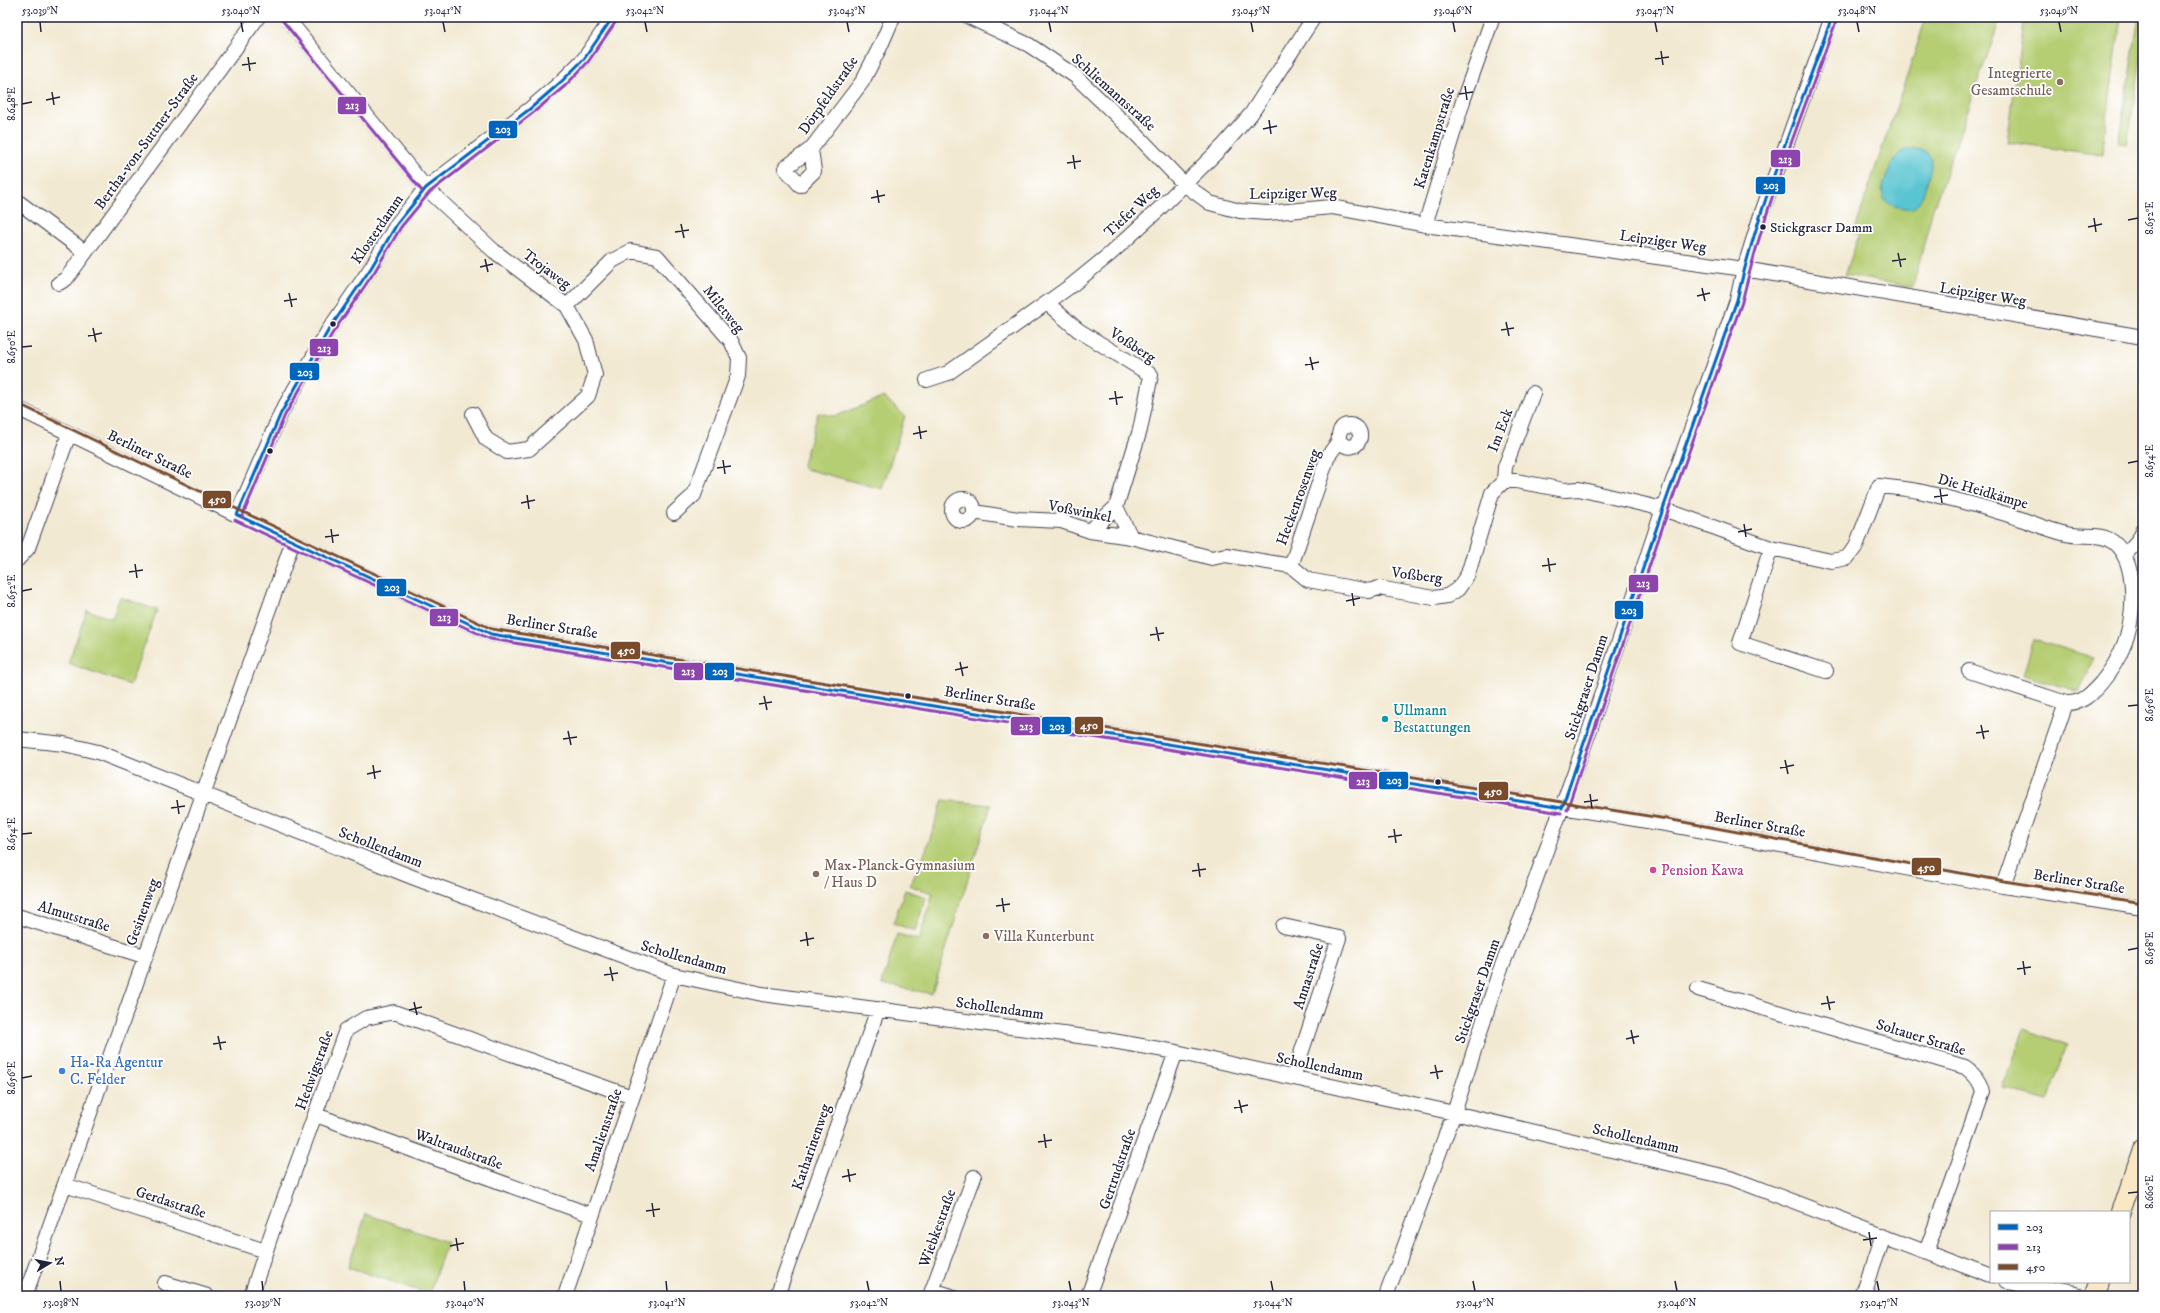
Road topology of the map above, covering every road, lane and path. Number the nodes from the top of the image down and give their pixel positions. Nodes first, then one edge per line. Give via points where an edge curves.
1 (258, 17) edge
2 (286, 17) edge
3 (613, 17) edge
4 (894, 17) edge
5 (969, 17) edge
6 (1314, 17) edge
7 (1493, 17) edge
8 (1832, 17) edge
9 (811, 149) dead end
10 (1184, 184) junction
11 (426, 188) junction
12 (17, 201) edge
13 (1425, 225) junction
14 (85, 252) junction
15 (1744, 270) junction
16 (59, 284) dead end
17 (1047, 303) junction
18 (567, 306) junction
19 (2143, 337) edge
20 (927, 380) dead end
21 (1533, 393) dead end
22 (17, 408) edge
23 (473, 414) dead end
24 (69, 434) junction
25 (1339, 441) dead end
26 (1504, 481) junction
27 (1116, 507) junction
28 (1663, 509) junction
29 (974, 512) dead end
30 (674, 513) dead end
31 (237, 514) junction
32 (2143, 530) edge
33 (1090, 531) junction
34 (1131, 537) junction
35 (293, 541) junction
36 (1771, 548) junction
37 (2125, 555) junction
38 (17, 560) edge
39 (1291, 566) junction
40 (1826, 671) dead end
41 (1969, 671) dead end
42 (2066, 703) junction
43 (17, 740) edge
44 (202, 795) junction
45 (1562, 808) junction
46 (2004, 886) junction
47 (2143, 908) edge
48 (17, 916) edge
49 (1283, 926) dead end
50 (144, 956) junction
51 (674, 975) junction
52 (1698, 989) dead end
53 (878, 1009) junction
54 (1176, 1052) junction
55 (1292, 1078) junction
56 (632, 1097) junction
57 (1454, 1113) junction
58 (316, 1115) junction
59 (2143, 1150) edge
60 (974, 1177) dead end
61 (65, 1185) junction
62 (2122, 1211) edge
63 (591, 1215) junction
64 (1883, 1235) junction
65 (265, 1251) junction
66 (1926, 1252) junction
67 (1990, 1277) edge
68 (165, 1283) dead end
69 (2011, 1283) edge
70 (2099, 1283) edge
71 (931, 1293) edge
72 (25, 1296) edge
73 (206, 1296) edge
74 (250, 1296) edge
75 (565, 1296) edge
76 (776, 1296) edge
77 (951, 1296) edge
78 (1088, 1296) edge
79 (1386, 1296) edge
80 (1862, 1296) edge
81 (2079, 1296) edge
82 (2094, 1296) edge

1 - 14 street, Bertha-von-Suttner-Straße
2 - 11 street, Trojaweg
3 - 11 street, Klosterdamm via 584,59 561,82
4 - 9 street, Dörpfeldstraße via 862,82
5 - 10 street, Schliemannstraße via 1029,45 1075,76
6 - 10 street, Tiefer Weg via 1252,114
7 - 13 street, Katenkampstraße via 1464,98
8 - 15 street, Stickgraser Damm via 1761,215
10 - 13 street, Leipziger Weg via 1210,204 1240,211 1267,213 1332,206
10 - 17 street, Tiefer Weg via 1110,254
11 - 18 street, Trojaweg via 494,251
11 - 31 street, Klosterdamm via 397,224 324,338 281,413
12 - 14 street
13 - 15 street, Leipziger Weg
14 - 16 street, Bertha-von-Suttner-Straße via 66,279
15 - 19 street, Leipziger Weg
15 - 28 street, Stickgraser Damm via 1737,300
17 - 20 street, Tiefer Weg via 948,373
17 - 27 street, Voßberg via 1078,330 1151,375 1140,430
18 - 23 street, Trojaweg via 586,340 595,375 588,396 529,449 508,452 486,439
18 - 30 street, Miletweg via 612,261 631,251 657,256 731,341 739,358 738,376 694,495
21 - 26 street, Im Eck via 1505,466
22 - 24 street, Berliner Straße
24 - 31 street, Berliner Straße
24 - 38 street via 28,548
25 - 39 street, Heckenrosenweg via 1328,456
26 - 28 street via 1565,490 1579,489
26 - 39 street, Voßberg via 1492,493 1468,574 1458,589 1447,596 1434,598 1380,588 1369,591 1308,580
27 - 33 street, Voßberg
27 - 34 street
28 - 36 street, Die Heidkämpe
28 - 45 street, Stickgraser Damm
29 - 33 street, Voßwinkel via 1018,519 1061,521
31 - 35 street, Berliner Straße
32 - 37 street via 2139,539
33 - 34 street, Voßwinkel
34 - 39 street, Voßberg via 1212,558 1226,555
35 - 44 street, Gesinenweg
35 - 45 street, Berliner Straße via 491,634
36 - 37 street, Die Heidkämpe via 1831,561 1847,558 1856,546 1879,486 1926,492 2066,534 2111,540
36 - 40 street via 1740,643
37 - 42 street, Die Heidkämpe via 2133,607 2124,646 2116,663 2094,691 2075,703
41 - 42 street
42 - 46 street
43 - 44 street, Schollendamm via 64,744 98,752
44 - 50 street, Gesinenweg
44 - 51 street, Schollendamm
45 - 46 street, Berliner Straße via 1666,824
45 - 57 street, Stickgraser Damm via 1499,973
46 - 47 street, Berliner Straße
48 - 50 street, Almutstraße
49 - 55 street, Annastraße via 1339,938
50 - 61 street, Gesinenweg
51 - 53 street, Schollendamm via 762,994
51 - 56 street, Amalienstraße
52 - 66 street, Soltauer Straße via 1965,1067 1975,1074 1983,1092
53 - 54 street, Schollendamm via 1101,1039
53 - 76 street, Katharinenweg
54 - 55 street, Schollendamm
54 - 78 street, Gertrudstraße
55 - 57 street, Schollendamm
56 - 58 street, Hedwigstraße via 394,1012 366,1018 346,1030
56 - 63 street, Amalienstraße
57 - 64 street, Schollendamm via 1731,1178
57 - 79 street, Stickgraser Damm
58 - 63 street, Waltraudstraße
58 - 65 street, Hedwigstraße
59 - 62 main road
60 - 71 street, Wiebkestraße
61 - 65 street, Gerdastraße
61 - 72 street, Gesinenweg
63 - 75 street, Amalienstraße
64 - 66 street, Schollendamm
64 - 80 street
65 - 74 street, Hedwigstraße
66 - 67 street, Schollendamm
68 - 73 street
69 - 81 street
70 - 82 main road
71 - 77 street, Wiebkestraße

